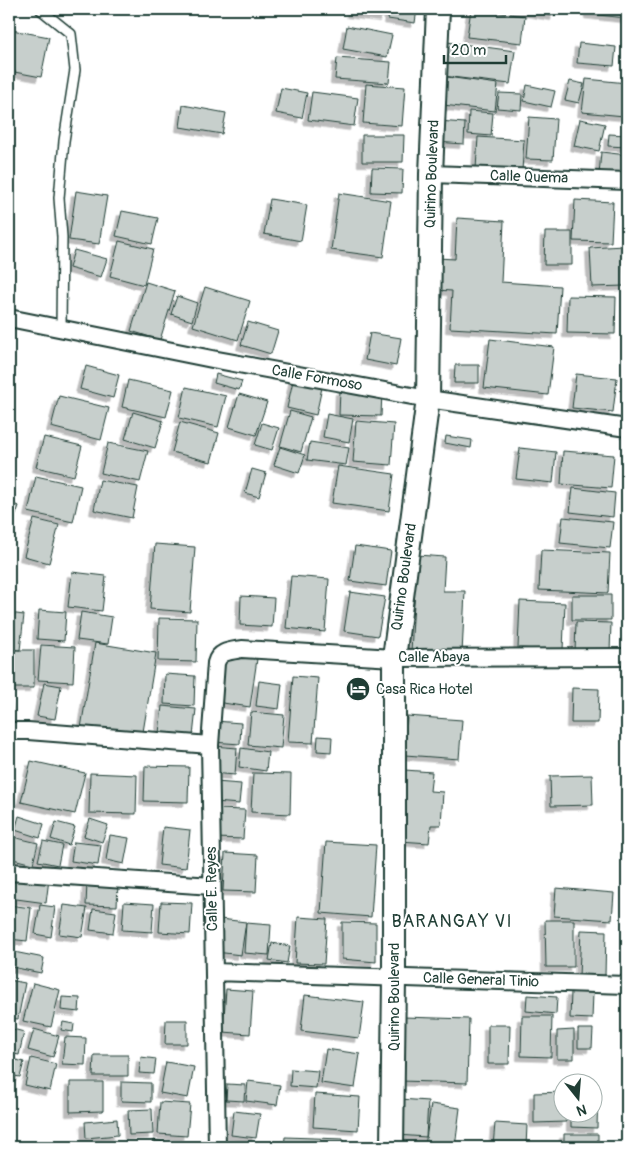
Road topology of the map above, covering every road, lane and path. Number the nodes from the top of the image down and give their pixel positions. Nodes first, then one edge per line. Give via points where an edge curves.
1 (40, 9) edge
2 (438, 9) edge
3 (431, 174) junction
4 (627, 181) edge
5 (9, 318) edge
6 (62, 328) junction
7 (428, 399) junction
8 (627, 428) edge
9 (242, 649) joint
10 (627, 657) edge
11 (394, 658) junction
12 (9, 731) edge
13 (210, 745) junction
14 (9, 872) edge
15 (212, 886) junction
16 (214, 972) junction
17 (394, 978) junction
18 (627, 985) edge
19 (217, 1147) edge
20 (392, 1147) edge

1 - 6 lane via 70,34 75,70 59,198
2 - 3 main road, Quirino Boulevard
3 - 4 street, Calle Quema
3 - 7 main road, Quirino Boulevard
5 - 6 street, Calle Formoso
6 - 7 street, Calle Formoso
7 - 8 street, Calle Formoso
7 - 11 main road, Quirino Boulevard
9 - 11 street, Calle Abaya
9 - 13 street, Calle E. Reyes via 217,658
10 - 11 street, Calle Abaya
11 - 17 main road, Quirino Boulevard
12 - 13 street
13 - 15 street, Calle E. Reyes
14 - 15 street
15 - 16 street, Calle E. Reyes
16 - 17 street, Calle General Tinio
16 - 19 street, Calle E. Reyes
17 - 18 street, Calle General Tinio
17 - 20 main road, Quirino Boulevard

